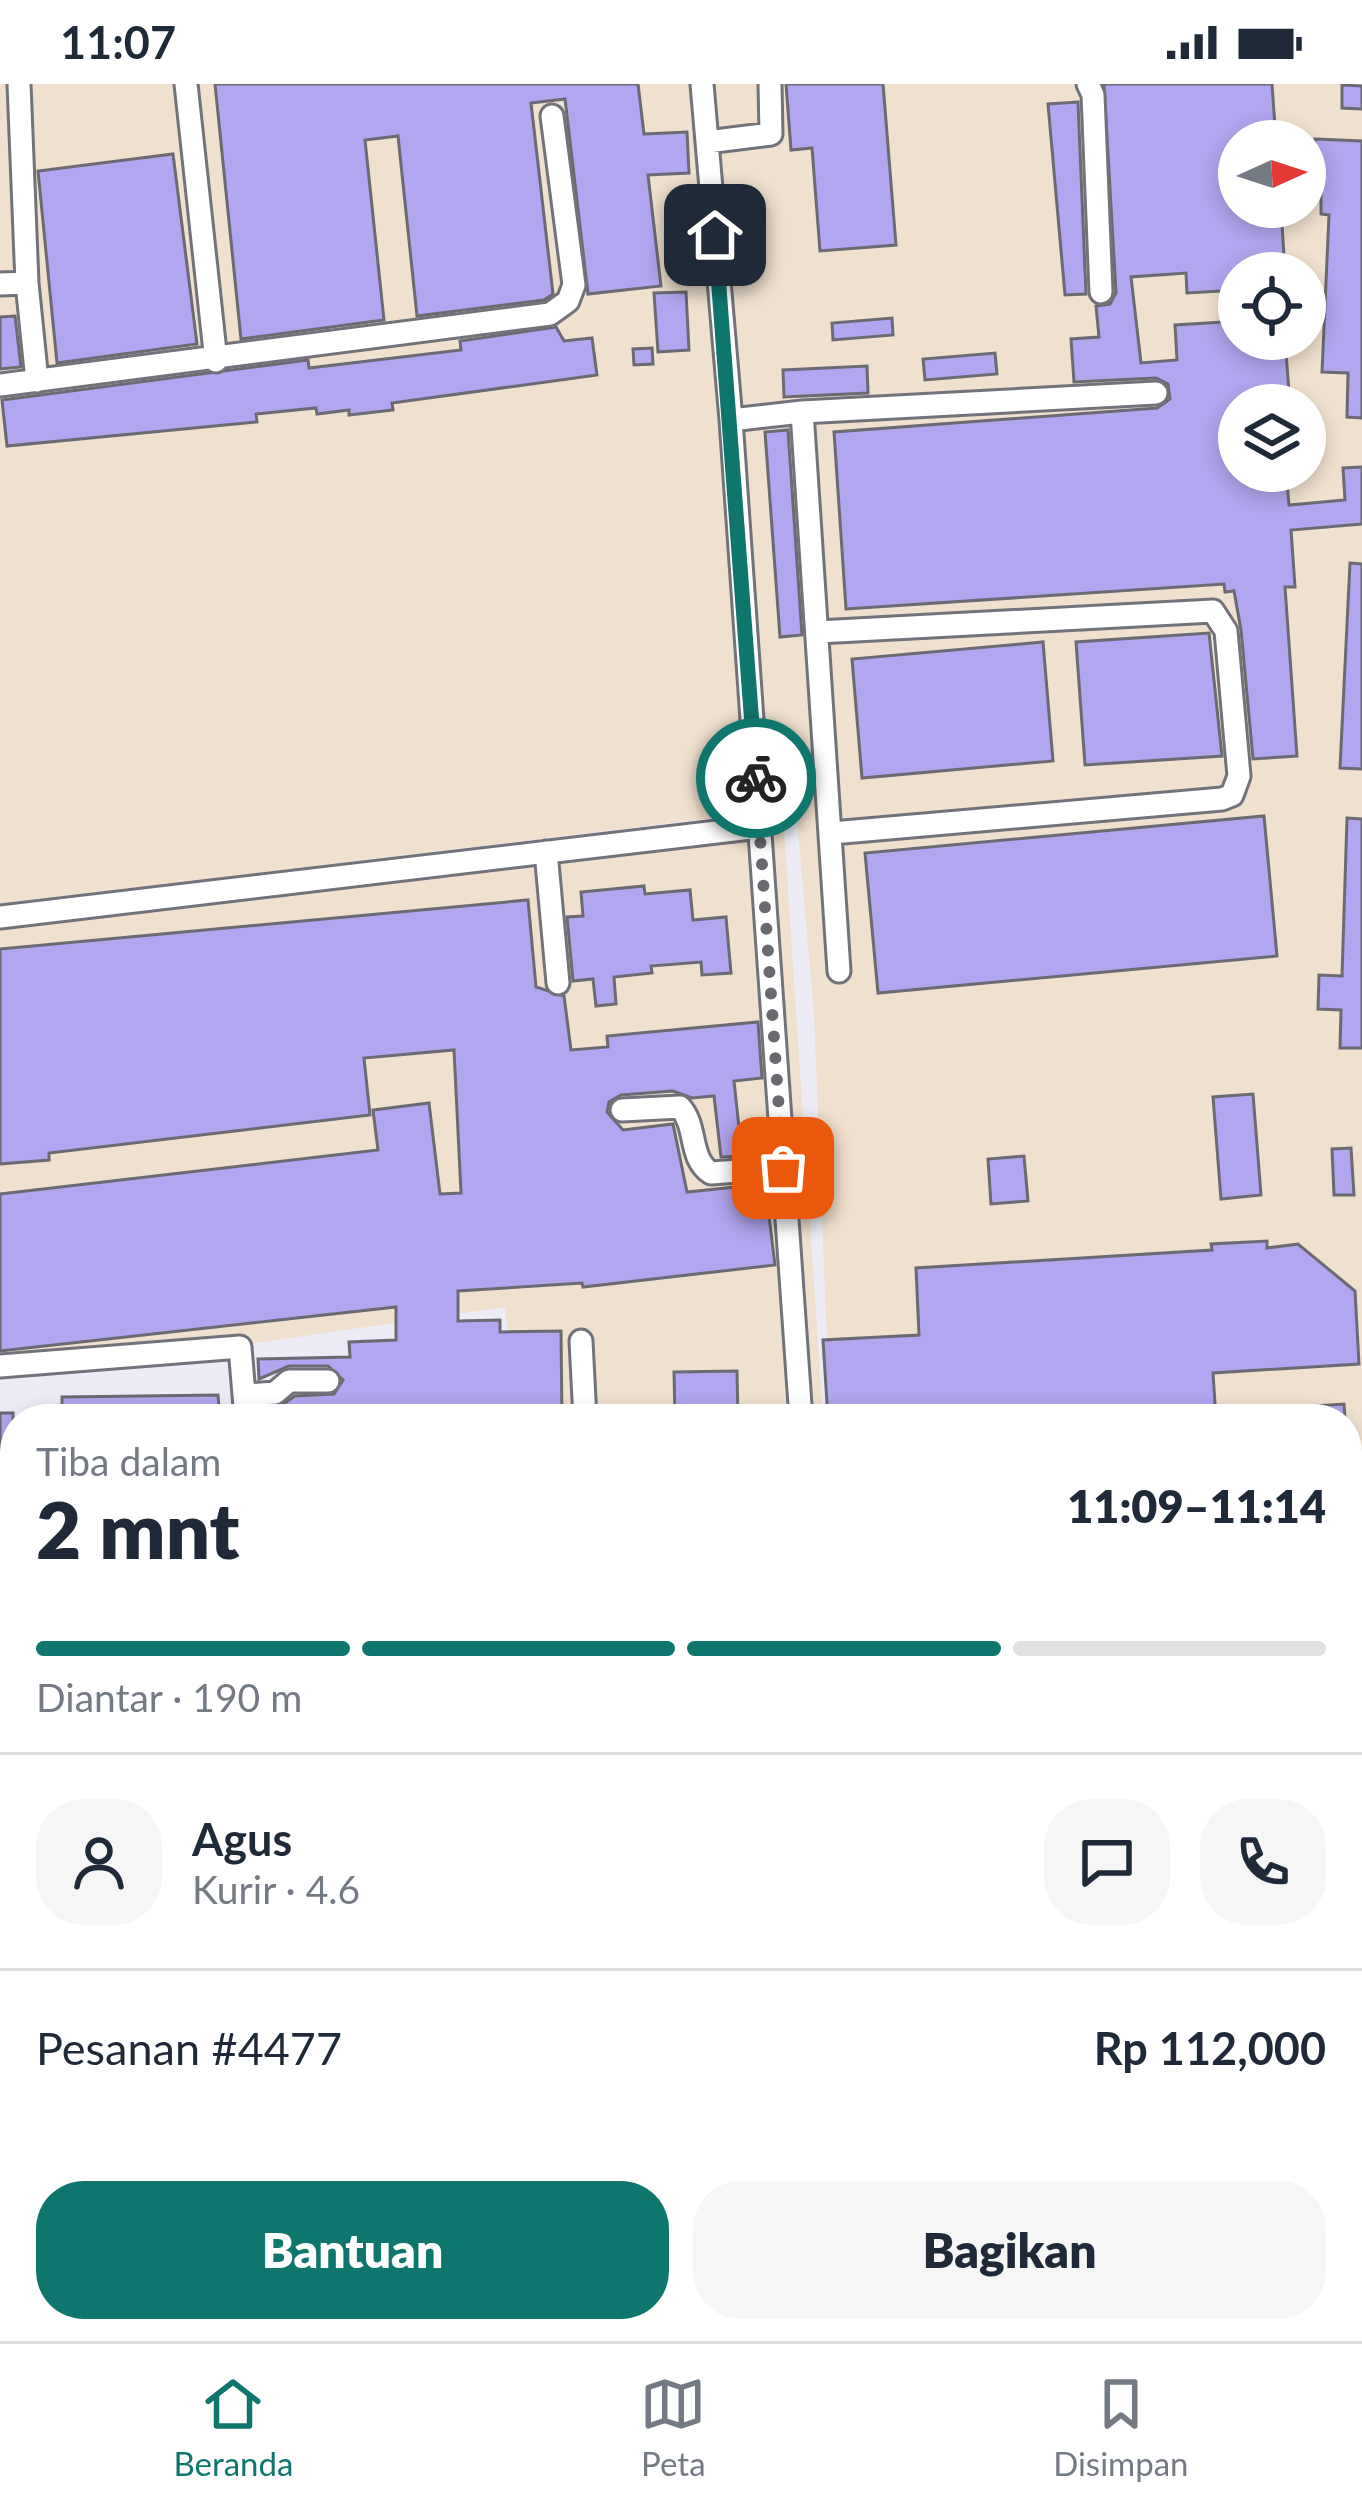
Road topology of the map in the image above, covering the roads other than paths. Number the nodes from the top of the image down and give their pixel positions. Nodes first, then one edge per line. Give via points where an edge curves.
1 (19, 84) edge
2 (186, 84) edge
3 (701, 84) edge
4 (770, 84) edge
5 (1088, 84) edge
6 (552, 116) dead end
7 (706, 142) junction
8 (28, 283) junction
9 (0, 284) edge
10 (1101, 292) dead end
11 (216, 361) junction
12 (37, 380) junction
13 (0, 385) edge
14 (1156, 394) dead end
15 (802, 412) junction
16 (731, 420) junction
17 (818, 632) junction
18 (759, 826) junction
19 (832, 833) junction
20 (546, 852) junction
21 (0, 917) edge
22 (839, 971) dead end
23 (558, 983) dead end
24 (622, 1110) dead end
25 (783, 1168) junction
26 (580, 1341) dead end
27 (0, 1366) edge
28 (328, 1381) dead end
29 (246, 1395) junction
30 (246, 1404) edge
31 (584, 1404) edge
32 (800, 1404) edge

1 - 8 street
2 - 11 street
3 - 7 street
4 - 7 street via 772,134
5 - 10 street
6 - 11 street via 574,285 568,301 550,314
7 - 16 street
8 - 9 street
8 - 12 street
11 - 12 street
12 - 13 street
14 - 15 street
15 - 16 street
15 - 17 street
16 - 18 street
17 - 19 street
17 - 19 street via 1213,611 1226,632 1239,776 1222,799
18 - 20 street
18 - 25 street
19 - 22 street
20 - 21 street
20 - 23 street
24 - 25 street via 680,1107 710,1173
25 - 32 street
26 - 31 street
27 - 29 street via 240,1346
28 - 29 street via 290,1381 274,1393
29 - 30 street

